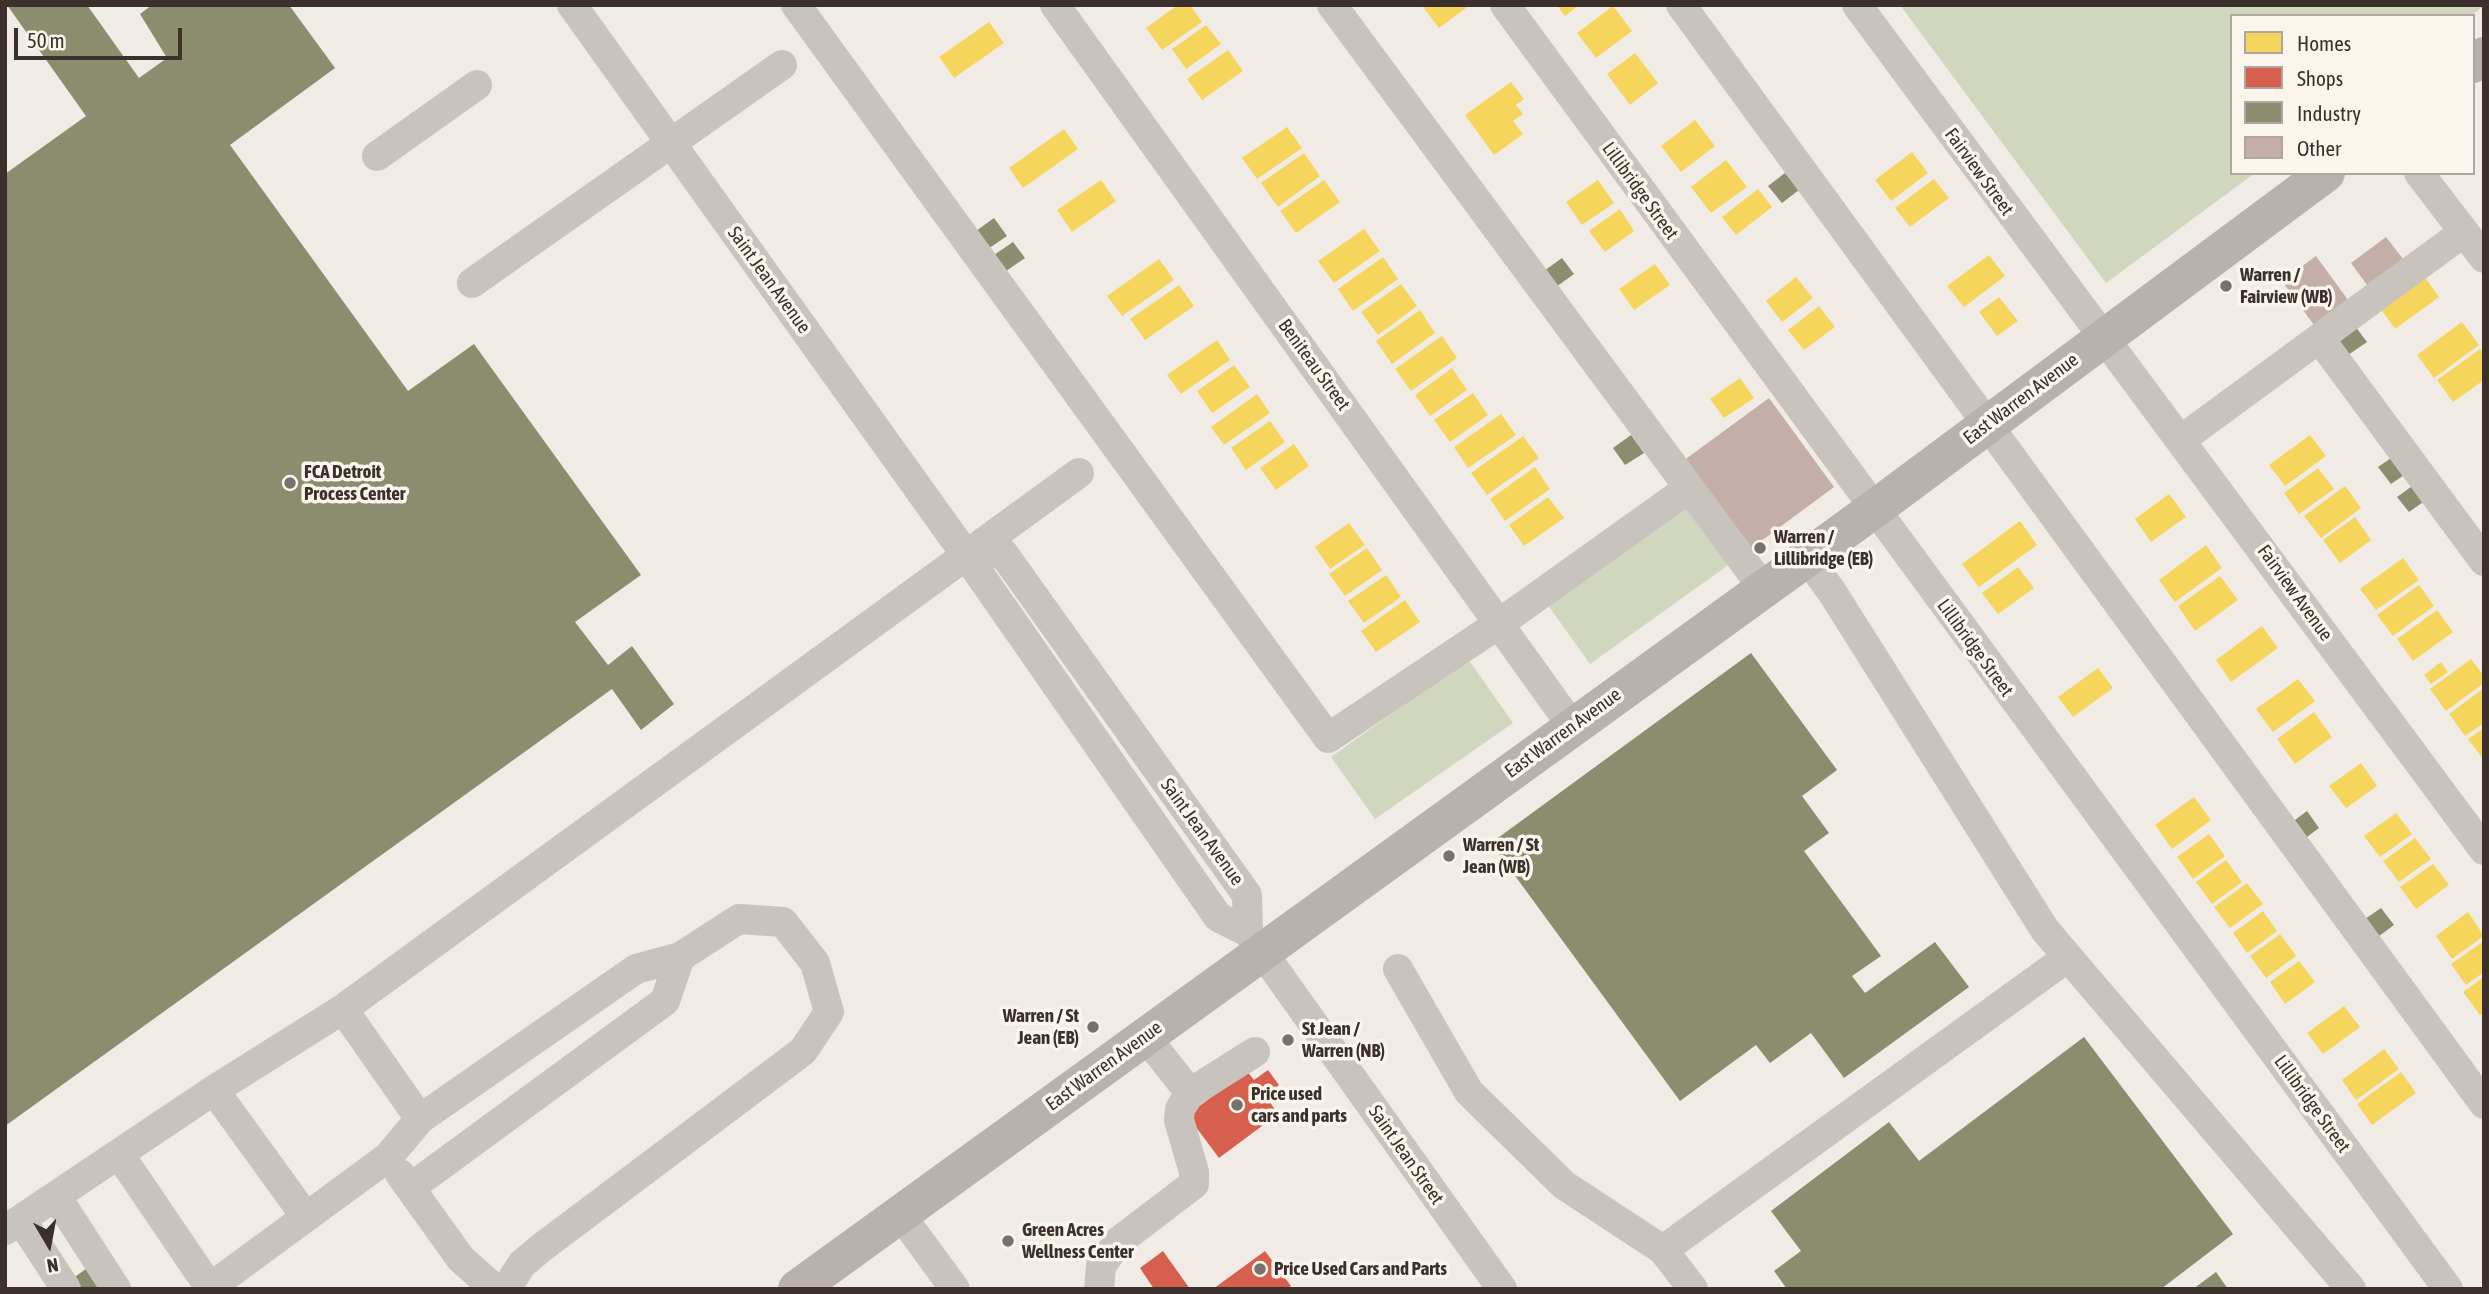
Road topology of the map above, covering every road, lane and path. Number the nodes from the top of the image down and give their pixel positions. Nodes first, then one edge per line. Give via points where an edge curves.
1 (572, 5) edge
2 (796, 5) edge
3 (1055, 5) edge
4 (1332, 5) edge
5 (1505, 5) edge
6 (1681, 5) edge
7 (1857, 5) edge
8 (782, 65) dead end
9 (477, 85) dead end
10 (671, 143) junction
11 (377, 156) dead end
12 (2323, 175) edge
13 (2421, 175) edge
14 (2464, 232) junction
15 (2484, 258) edge
16 (472, 283) dead end
17 (2102, 339) junction
18 (2320, 339) junction
19 (1988, 424) junction
20 (2182, 439) junction
21 (1079, 473) dead end
22 (1689, 488) junction
23 (1873, 510) junction
24 (966, 555) junction
25 (1807, 558) junction
26 (2484, 561) edge
27 (1764, 589) junction
28 (1500, 623) junction
29 (1572, 726) junction
30 (2484, 850) edge
31 (1254, 943) junction
32 (680, 957) junction
33 (2068, 957) junction
34 (1398, 969) dead end
35 (344, 1009) junction
36 (1146, 1036) junction
37 (1255, 1052) dead end
38 (214, 1090) junction
39 (1190, 1093) junction
40 (2484, 1104) edge
41 (420, 1119) junction
42 (119, 1154) junction
43 (388, 1157) junction
44 (410, 1188) junction
45 (56, 1196) junction
46 (900, 1214) junction
47 (306, 1217) junction
48 (13, 1225) edge
49 (1663, 1250) junction
50 (242, 1279) edge
51 (209, 1288) edge
52 (66, 1289) edge
53 (116, 1289) edge
54 (495, 1289) edge
55 (506, 1289) edge
56 (797, 1289) edge
57 (955, 1289) edge
58 (1099, 1289) edge
59 (1502, 1289) edge
60 (1693, 1289) edge
61 (2351, 1289) edge
62 (2448, 1289) edge

1 - 10 street, Saint Jean Avenue
2 - 28 street via 1328,738
3 - 28 street, Beniteau Street
4 - 22 street
5 - 23 street, Lillibridge Street
6 - 19 street
7 - 17 street, Fairview Street
8 - 10 street
9 - 11 street
10 - 16 street
10 - 24 street, Saint Jean Avenue
12 - 17 main road, East Warren Avenue
13 - 14 street
14 - 15 street
14 - 18 street
17 - 19 main road, East Warren Avenue
17 - 20 street, Fairview Avenue
18 - 20 street
18 - 26 street
19 - 23 main road, East Warren Avenue
19 - 40 street
20 - 30 street, Fairview Avenue
21 - 24 street
22 - 27 street
22 - 28 street
23 - 25 main road, East Warren Avenue
23 - 62 street, Lillibridge Street
24 - 31 street, Saint Jean Avenue via 1218,917
24 - 35 street
25 - 27 main road, East Warren Avenue
25 - 33 street via 2045,930
27 - 29 main road, East Warren Avenue
28 - 29 street, Beniteau Street
29 - 31 main road, East Warren Avenue
31 - 36 main road, East Warren Avenue
31 - 59 street, Saint Jean Street
32 - 41 street via 636,969
32 - 44 street via 665,1001
32 - 55 street via 739,919 783,922 815,963 829,1012 803,1051 541,1248 522,1264
33 - 49 street
33 - 61 street
34 - 49 street via 1469,1092 1564,1185
35 - 38 street
35 - 41 street
36 - 39 street
36 - 46 main road, East Warren Avenue
37 - 39 street
38 - 42 street
38 - 47 street
39 - 58 street via 1179,1120 1194,1184 1118,1242 1101,1266
41 - 43 street
42 - 45 street
42 - 51 street
43 - 44 street
43 - 47 street
44 - 54 street via 461,1259
45 - 48 street
45 - 53 street
46 - 56 main road, East Warren Avenue
46 - 57 street
47 - 50 street
48 - 52 street
49 - 60 street
50 - 51 street

